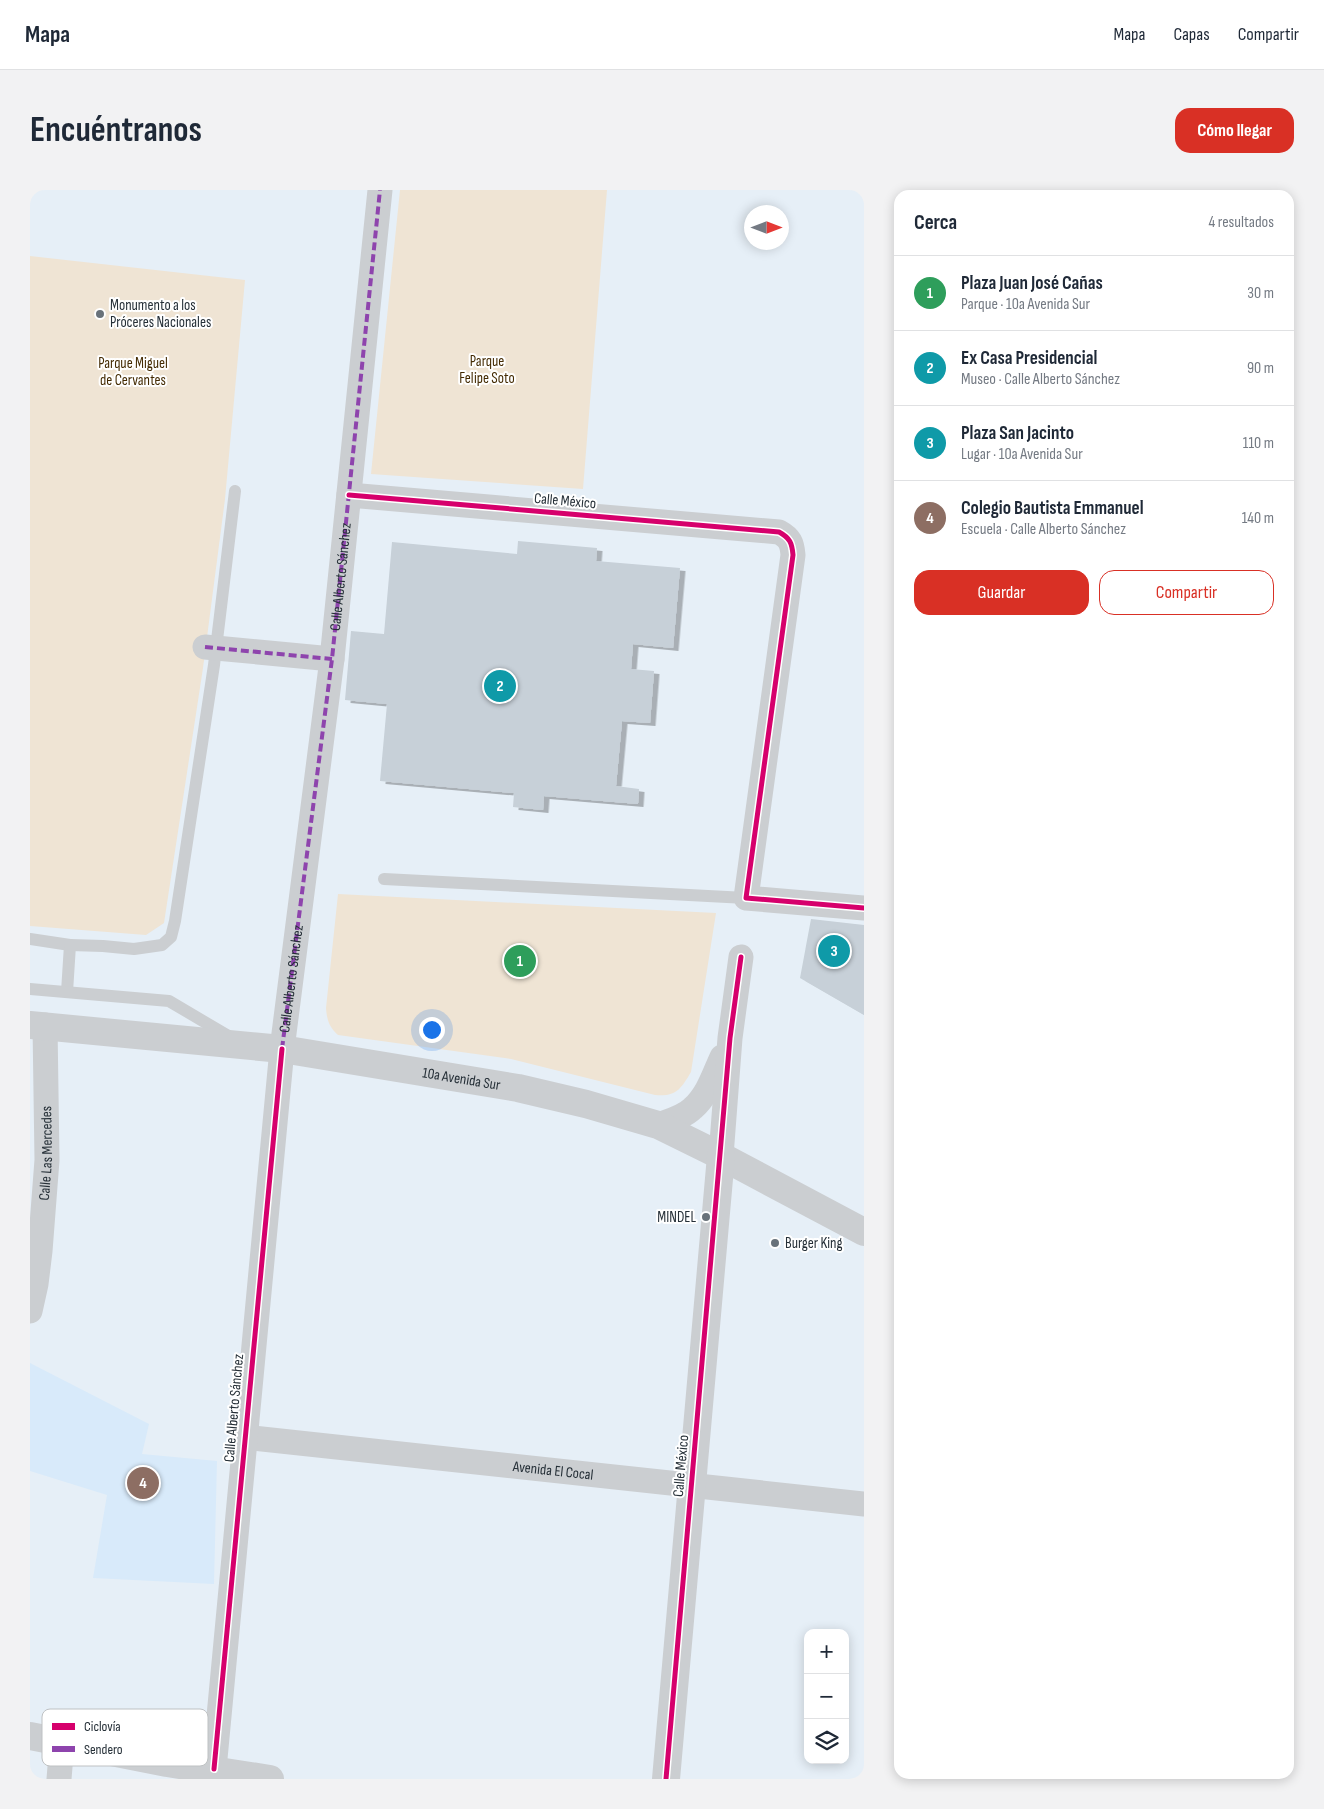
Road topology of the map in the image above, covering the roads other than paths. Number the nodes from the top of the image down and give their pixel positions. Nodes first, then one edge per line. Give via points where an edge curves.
1 (380, 190) edge
2 (235, 491) dead end
3 (349, 495) junction
4 (211, 647) junction
5 (332, 660) junction
6 (384, 879) dead end
7 (746, 898) junction
8 (864, 908) edge
9 (30, 939) edge
10 (70, 945) junction
11 (741, 957) dead end
12 (30, 989) edge
13 (67, 992) junction
14 (37, 1025) edge
15 (730, 1038) junction
16 (243, 1045) junction
17 (282, 1049) junction
18 (658, 1125) junction
19 (721, 1156) junction
20 (864, 1232) edge
21 (30, 1312) edge
22 (244, 1438) junction
23 (692, 1485) junction
24 (864, 1504) edge
25 (60, 1766) edge
26 (149, 1766) edge
27 (214, 1770) junction
28 (167, 1771) edge
29 (59, 1779) edge
30 (270, 1779) edge
31 (666, 1779) edge

1 - 3 street, Calle Alberto Sánchez
2 - 4 lane
3 - 5 street, Calle Alberto Sánchez
3 - 7 street, Calle México via 779,532 788,537 793,555
4 - 5 street
4 - 10 lane via 171,938 162,945 134,949
5 - 17 street, Calle Alberto Sánchez
6 - 7 lane
7 - 8 street
9 - 10 lane
10 - 13 lane
11 - 15 street
12 - 13 lane
13 - 16 lane via 169,1001
14 - 16 main road, 10a Avenida Sur
14 - 21 street, Calle Las Mercedes via 47,1160 40,1250
15 - 18 street via 708,1088 693,1109
15 - 19 street
16 - 17 main road, 10a Avenida Sur
17 - 18 main road, 10a Avenida Sur via 518,1088
17 - 22 street, Calle Alberto Sánchez
18 - 19 main road, 10a Avenida Sur
19 - 20 main road, 10a Avenida Sur
19 - 23 main road, Calle México
22 - 23 street, Avenida El Cocal
22 - 27 street, Calle Alberto Sánchez
23 - 24 street, Avenida El Cocal
23 - 31 main road, Calle México
25 - 29 street
26 - 28 main road
27 - 28 main road
27 - 30 main road

